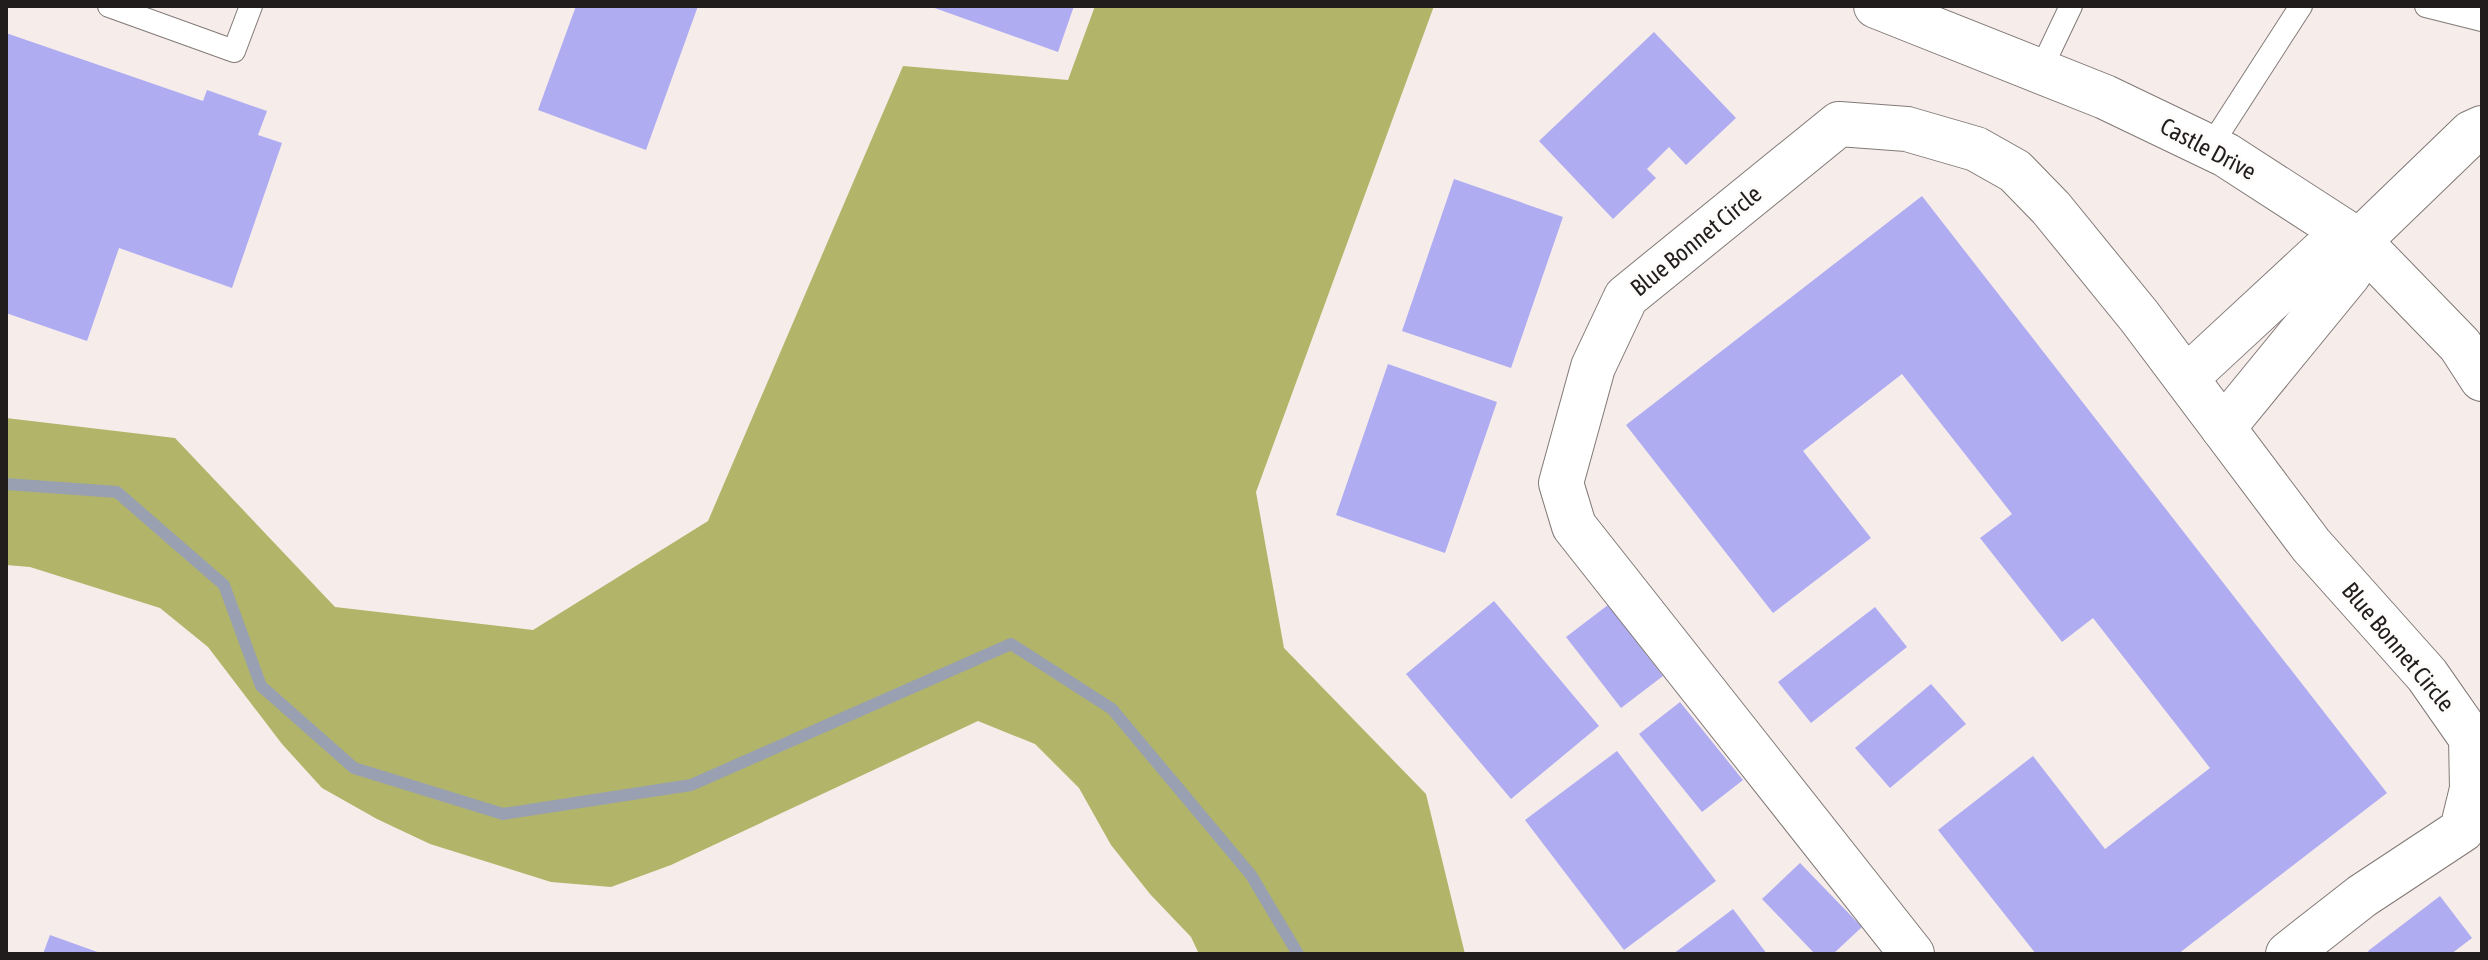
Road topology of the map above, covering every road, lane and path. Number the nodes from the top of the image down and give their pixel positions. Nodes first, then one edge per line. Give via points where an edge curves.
1 (109, 6) edge
2 (251, 6) edge
3 (1876, 6) edge
4 (2071, 6) edge
5 (2301, 6) edge
6 (2426, 6) edge
7 (2482, 20) edge
8 (2040, 71) junction
9 (2482, 128) edge
10 (2210, 147) junction
11 (2359, 241) junction
12 (2186, 378) junction
13 (2482, 379) edge
14 (2223, 428) junction
15 (1912, 954) edge
16 (2288, 954) edge

1 - 2 lane via 234,51
3 - 8 street, Castle Drive
4 - 8 lane
5 - 10 lane
6 - 7 lane
8 - 10 street, Castle Drive
9 - 11 street
10 - 11 street, Castle Drive
11 - 12 street via 2322,252
11 - 13 street, Castle Drive via 2460,345
11 - 14 street via 2349,274
12 - 14 street, Blue Bonnet Circle
12 - 15 street, Blue Bonnet Circle via 2051,208 2015,171 1976,149 1907,129 1839,124 1626,297 1599,353 1561,483 1574,526
14 - 16 street, Blue Bonnet Circle via 2311,545 2427,675 2471,738 2472,789 2462,830 2362,896

